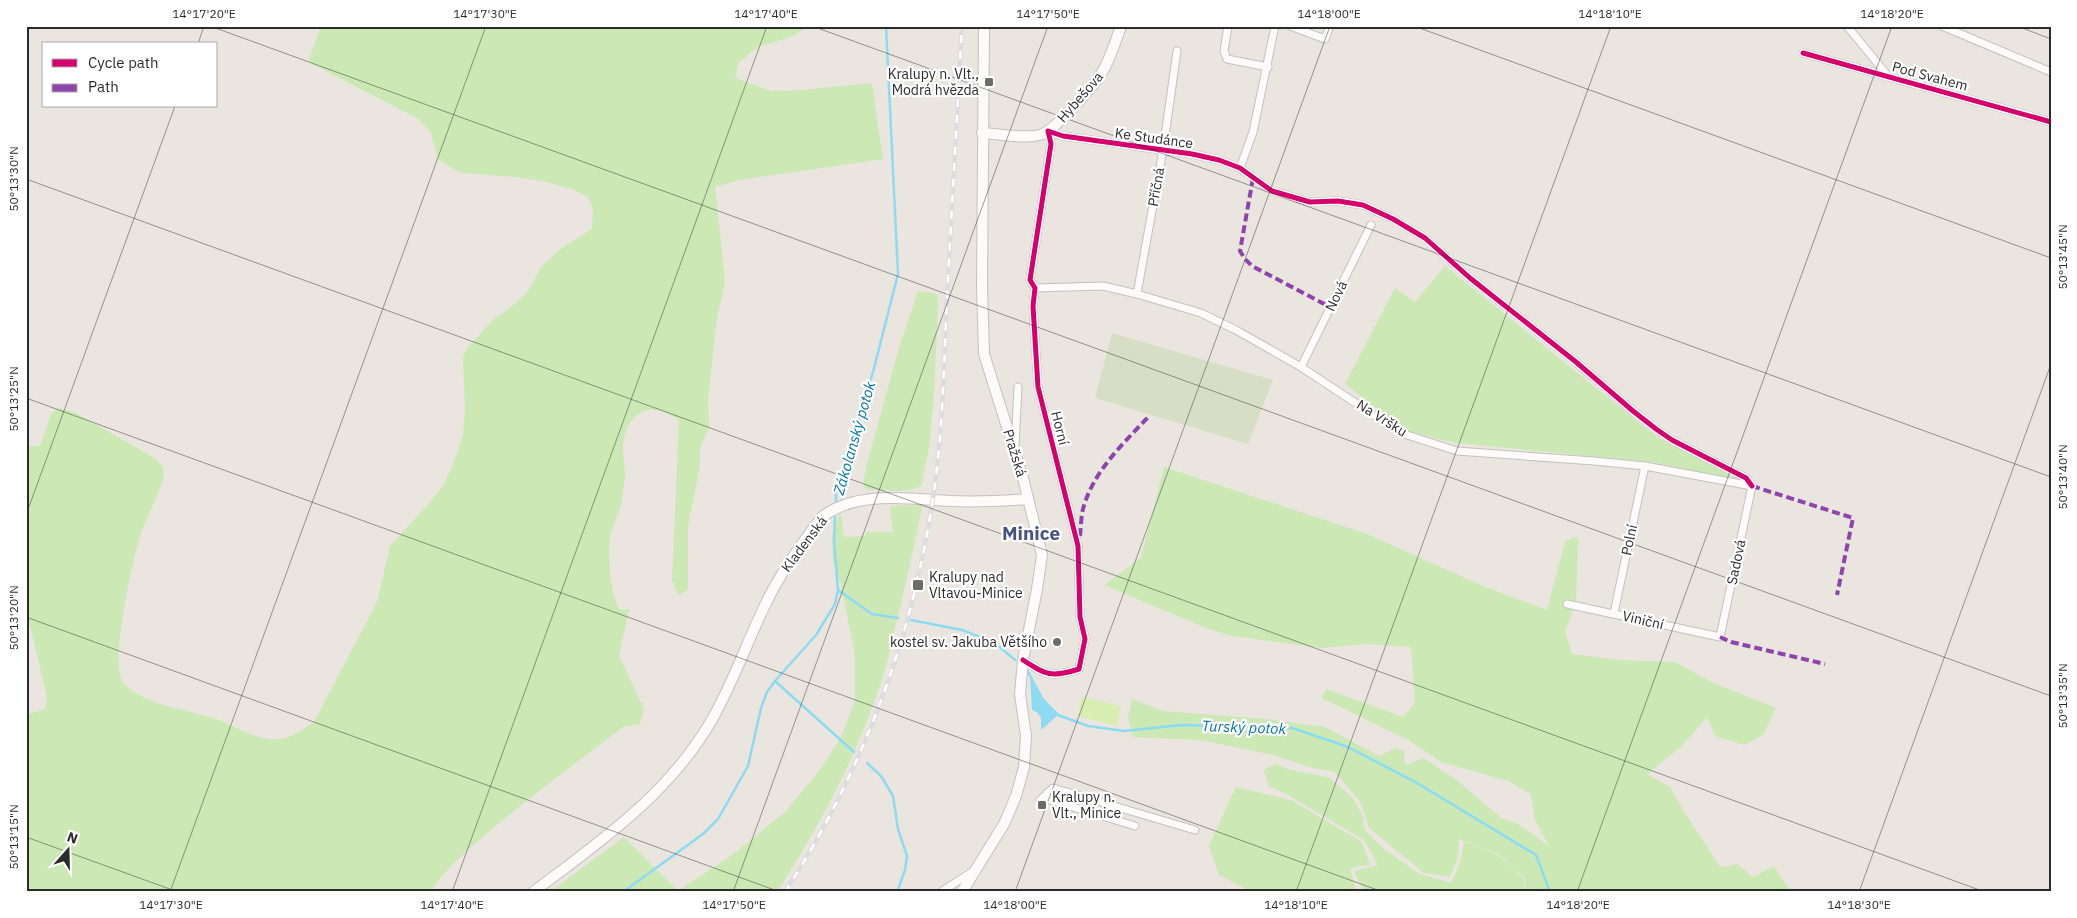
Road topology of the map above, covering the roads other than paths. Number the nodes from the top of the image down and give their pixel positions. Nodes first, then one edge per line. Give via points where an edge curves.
1 (984, 26) edge
2 (1121, 26) edge
3 (1228, 26) edge
4 (1275, 26) edge
5 (1290, 26) edge
6 (1330, 26) edge
7 (1847, 26) edge
8 (1942, 26) edge
9 (1177, 50) dead end
10 (1803, 53) dead end
11 (1268, 67) junction
12 (2051, 72) edge
13 (1888, 76) junction
14 (2051, 122) edge
15 (1048, 131) junction
16 (982, 133) junction
17 (1163, 150) junction
18 (1240, 168) junction
19 (1371, 225) dead end
20 (1034, 288) junction
21 (1137, 294) junction
22 (1300, 367) junction
23 (1018, 387) dead end
24 (1014, 451) junction
25 (1645, 466) junction
26 (1752, 486) junction
27 (1028, 499) junction
28 (1567, 604) dead end
29 (1614, 613) junction
30 (1720, 638) joint
31 (1022, 660) junction
32 (1047, 793) junction
33 (1040, 800) dead end
34 (1135, 826) dead end
35 (1195, 830) dead end
36 (977, 868) junction
37 (533, 892) edge
38 (941, 892) edge
39 (962, 892) edge

1 - 16 main road, Pražská
2 - 15 main road, Hybešova via 1097,79
3 - 11 street via 1224,50 1227,60
4 - 11 street
5 - 6 street via 1325,39
7 - 13 street
8 - 12 street
9 - 17 street, Příčná
10 - 13 street, Pod Svahem
11 - 18 street
13 - 14 street, Pod Svahem
15 - 16 main road, Hybešova via 1033,136
15 - 17 street, Ke Studánce
15 - 20 street, Horní via 1051,144 1030,273
16 - 24 main road, Pražská via 984,354
17 - 18 street, Ke Studánce via 1201,156
17 - 21 street, Příčná
18 - 26 street, Ke Studánce via 1272,191 1310,202 1338,201 1363,205 1425,238 1633,411 1672,440 1746,478
19 - 22 street, Nová
20 - 21 street, Na Vršku via 1092,285
20 - 31 street, Horní via 1038,387 1078,546 1080,617 1085,639 1079,669 1051,675
21 - 22 street, Na Vršku via 1201,314
22 - 25 street, Na Vršku via 1401,433 1457,451
23 - 24 street
24 - 27 main road, Pražská
25 - 26 street, Na Vršku
25 - 29 street, Polní
26 - 30 street, Sadová
27 - 31 main road, Pražská via 1042,556
27 - 37 main road, Kladenská via 950,501 894,498 856,502 831,510 780,577 713,718 669,778 642,807
28 - 29 street, Viniční
29 - 30 street, Viniční
31 - 36 main road, Pražská via 1020,694 1026,736 1024,767 1004,824
32 - 33 street
32 - 34 street via 1050,800
32 - 35 street via 1052,788
36 - 38 street, Pražská
36 - 39 main road, Pražská

